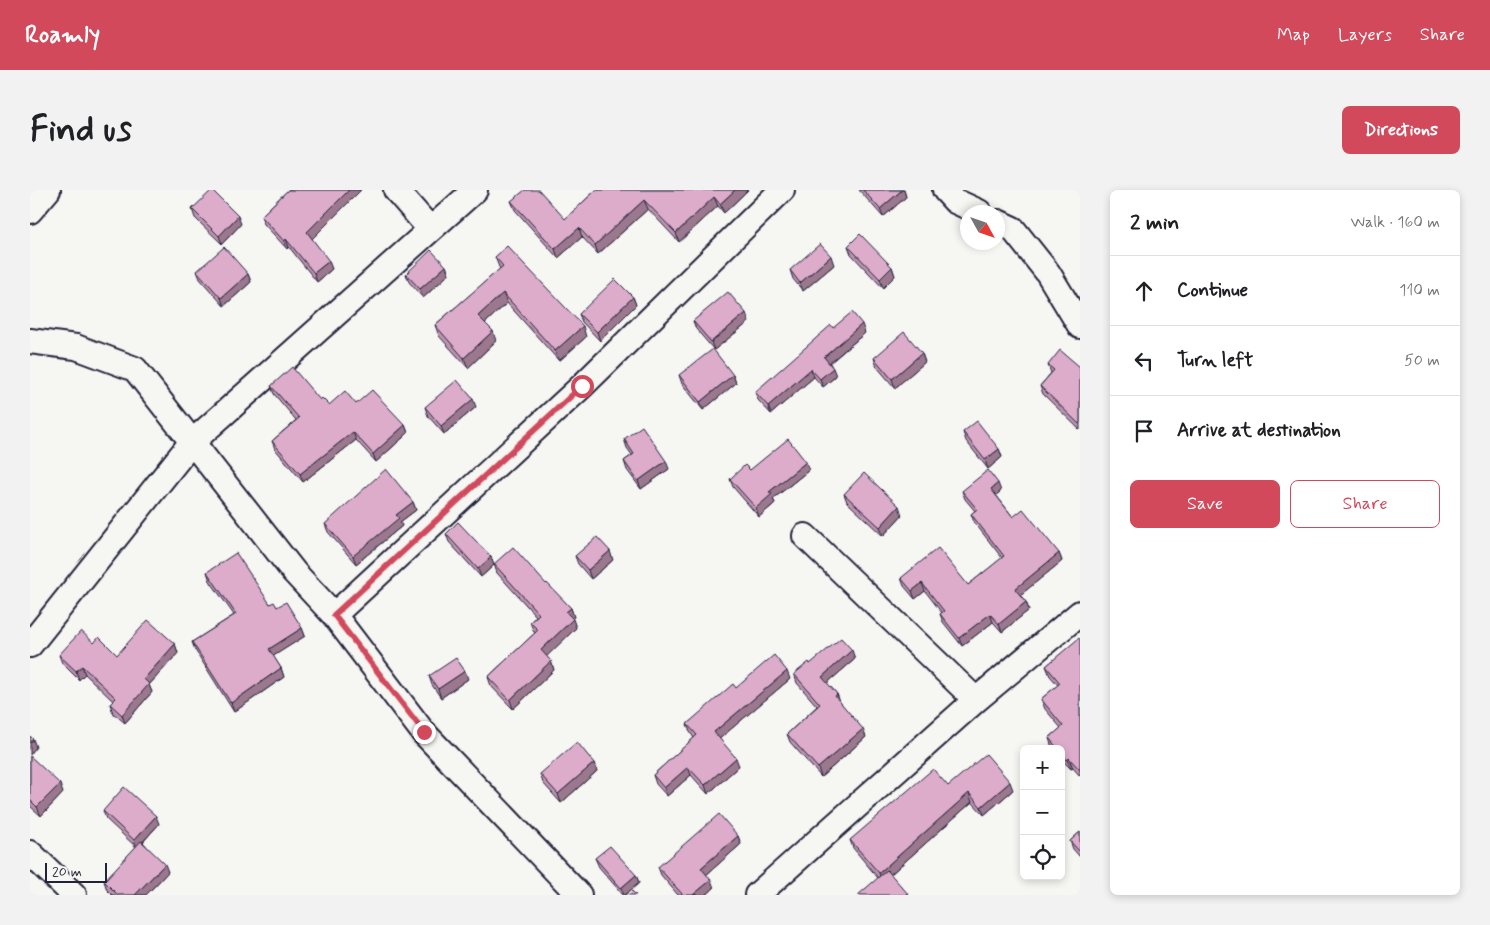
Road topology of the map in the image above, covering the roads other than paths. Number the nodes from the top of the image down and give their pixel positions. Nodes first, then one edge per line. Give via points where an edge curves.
1 (48, 190) edge
2 (396, 190) edge
3 (475, 190) edge
4 (782, 190) edge
5 (945, 190) edge
6 (963, 205) edge
7 (30, 211) edge
8 (1005, 225) edge
9 (430, 229) junction
10 (1079, 321) edge
11 (30, 341) edge
12 (191, 444) junction
13 (805, 536) dead end
14 (1080, 613) edge
15 (334, 615) junction
16 (30, 645) edge
17 (976, 700) junction
18 (30, 853) edge
19 (74, 895) edge
20 (579, 895) edge
21 (757, 895) edge

1 - 7 street
2 - 9 street
3 - 9 street
4 - 15 street via 582,386
5 - 6 street
8 - 10 street via 1013,229 1048,273
9 - 12 street
11 - 12 street via 76,347 135,369
12 - 15 street via 294,572
12 - 16 street
13 - 17 street
14 - 17 street
15 - 20 street via 424,732
17 - 21 street
18 - 19 street

